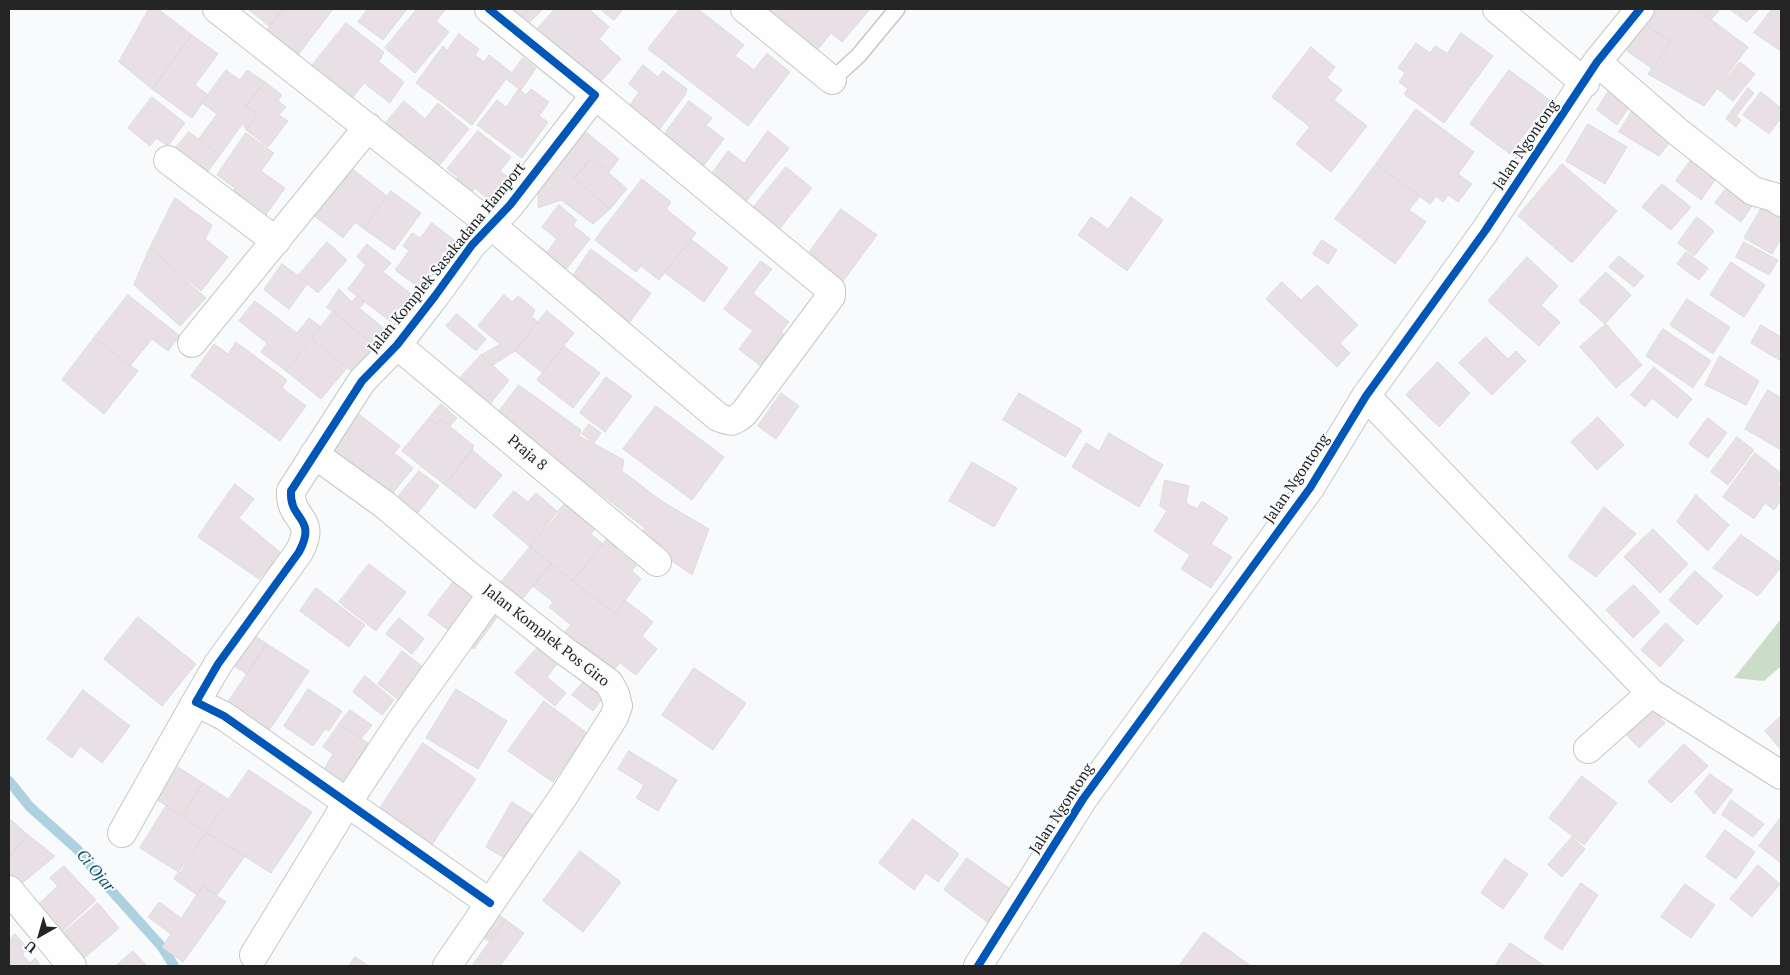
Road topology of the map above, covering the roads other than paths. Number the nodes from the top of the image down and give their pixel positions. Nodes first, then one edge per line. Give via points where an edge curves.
1 (217, 9) edge
2 (489, 9) edge
3 (745, 9) edge
4 (897, 9) edge
5 (1497, 9) edge
6 (1640, 9) edge
7 (1591, 73) junction
8 (832, 80) joint
9 (596, 95) junction
10 (368, 127) junction
11 (168, 160) dead end
12 (1779, 196) edge
13 (491, 225) junction
14 (276, 241) junction
15 (192, 343) dead end
16 (397, 345) junction
17 (1366, 396) junction
18 (314, 454) junction
19 (658, 562) dead end
20 (492, 594) junction
21 (1651, 693) junction
22 (196, 702) junction
23 (1588, 749) dead end
24 (1781, 775) edge
25 (347, 803) junction
26 (122, 833) dead end
27 (9, 890) edge
28 (490, 903) junction
29 (254, 955) dead end
30 (72, 966) edge
31 (446, 966) edge
32 (978, 966) edge

1 - 10 street
2 - 9 street
3 - 8 street
4 - 8 lane
5 - 7 street
6 - 7 street, Jalan Ngontong
7 - 12 street via 1678,132 1753,191
7 - 17 street, Jalan Ngontong via 1485,231
9 - 13 street, Jalan Komplek Sasakadana Hamport
9 - 13 street via 831,290 831,296 744,413 734,421 718,417
10 - 13 street
10 - 14 street
11 - 14 street
13 - 16 street, Jalan Komplek Sasakadana Hamport via 472,245
14 - 15 street
16 - 18 street, Jalan Komplek Sasakadana Hamport via 362,381
16 - 19 street, Praja 8
17 - 21 street
17 - 32 street, Jalan Ngontong via 1310,488 1083,799
18 - 20 street, Jalan Komplek Pos Giro via 385,505
18 - 22 street, Jalan Komplek Sasakadana Hamport via 291,491 290,501 307,530 306,540 218,664
20 - 25 street
20 - 28 street, Jalan Komplek Pos Giro via 609,683 618,706 563,797
21 - 23 street
21 - 24 street
22 - 25 street via 224,716
22 - 26 street
25 - 28 street
25 - 29 street
27 - 30 street
28 - 31 street, Jalan Komplek Pos Giro

